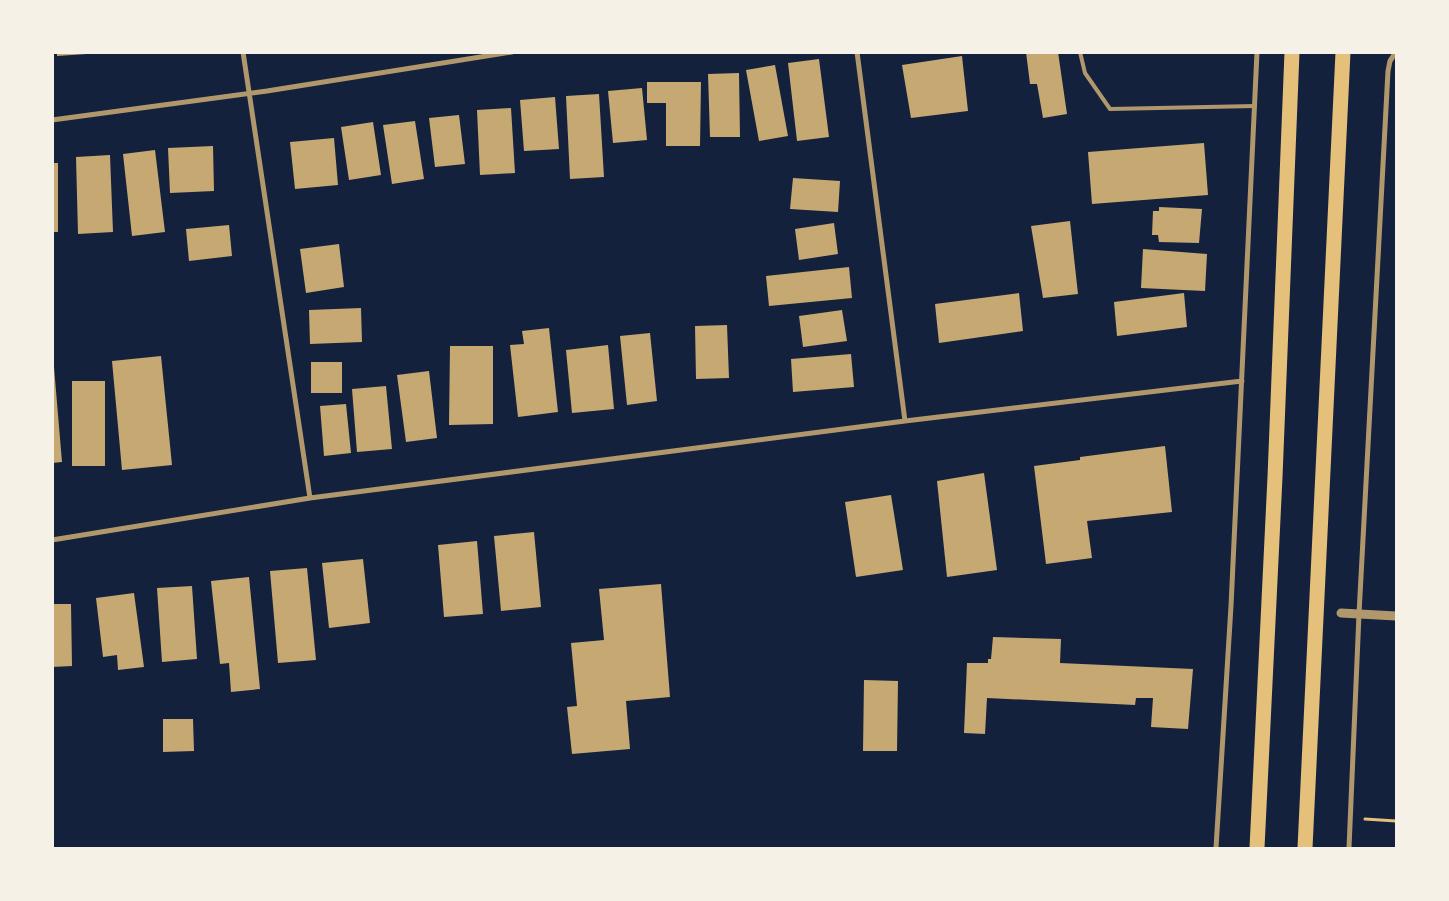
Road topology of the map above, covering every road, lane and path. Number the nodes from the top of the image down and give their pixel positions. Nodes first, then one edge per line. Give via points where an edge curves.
1 (243, 52) edge
2 (512, 52) edge
3 (857, 52) edge
4 (1080, 52) edge
5 (1257, 52) edge
6 (1292, 52) edge
7 (1343, 52) edge
8 (1396, 52) edge
9 (249, 93) junction
10 (1255, 106) junction
11 (52, 120) edge
12 (1242, 381) junction
13 (905, 421) junction
14 (310, 498) junction
15 (52, 540) edge
16 (1341, 614) dead end
17 (1359, 614) junction
18 (1396, 616) edge
19 (1364, 819) dead end
20 (1396, 821) edge
21 (1216, 848) edge
22 (1257, 848) edge
23 (1305, 848) edge
24 (1350, 848) edge

1 - 9 street
2 - 9 street
3 - 13 street
4 - 10 lane via 1085,73 1110,108
5 - 10 street
6 - 22 highway
7 - 23 highway
8 - 17 street via 1388,72
9 - 11 street
9 - 14 street
10 - 12 street
12 - 13 street
12 - 21 street
13 - 14 street
14 - 15 street
16 - 17 street
17 - 18 street
17 - 24 street
19 - 20 path

